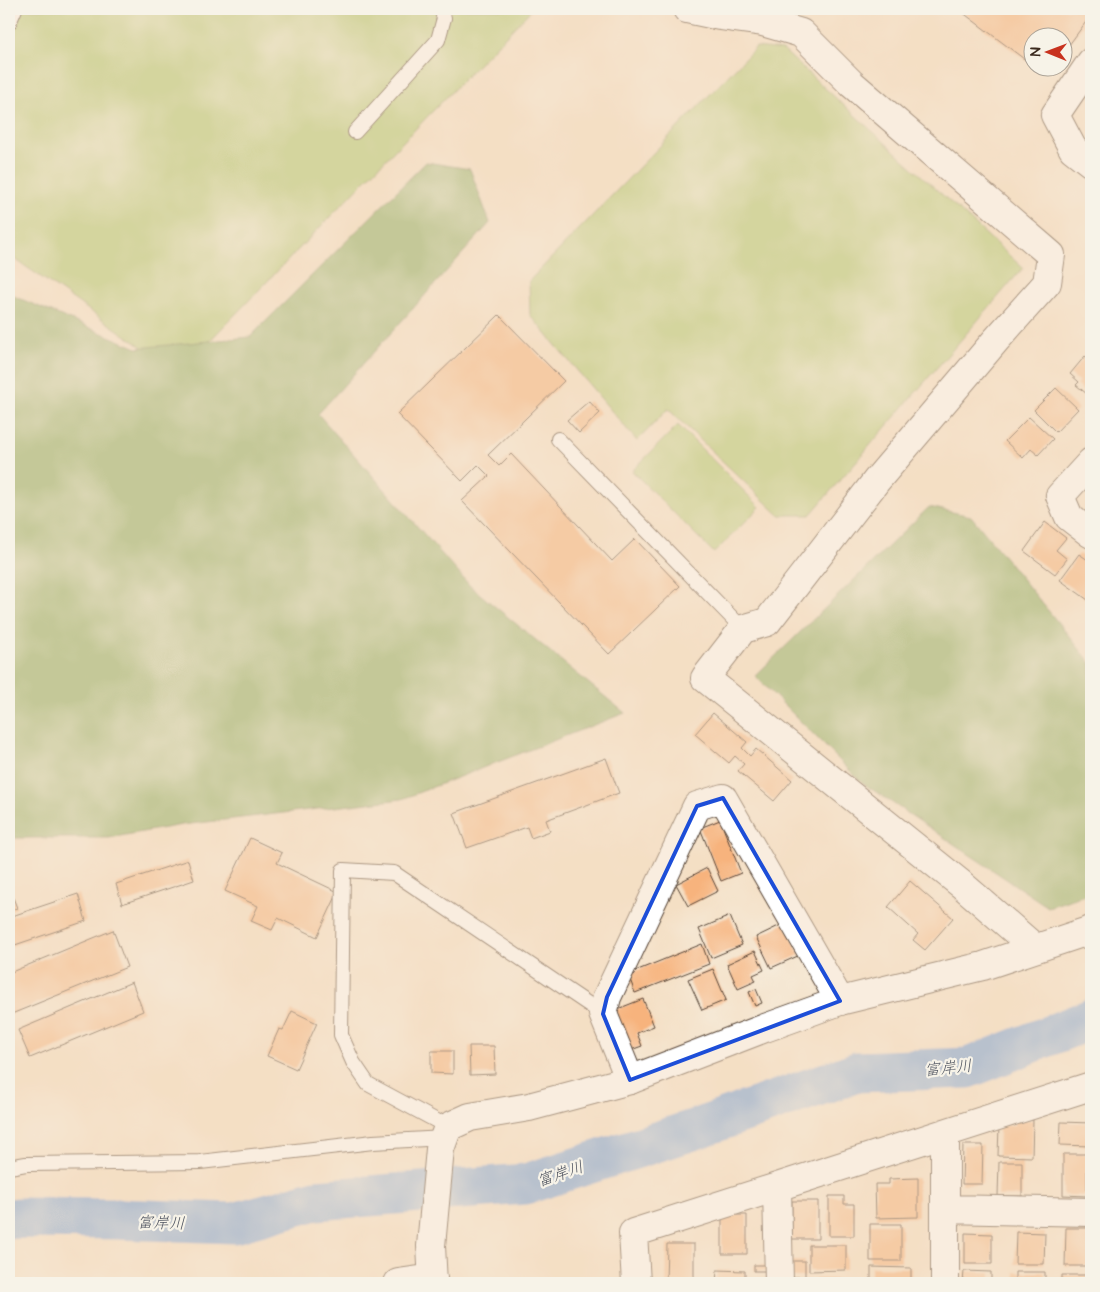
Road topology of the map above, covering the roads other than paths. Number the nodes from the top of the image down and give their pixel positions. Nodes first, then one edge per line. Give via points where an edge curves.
1 (15, 9) edge
2 (441, 9) edge
3 (687, 9) edge
4 (9, 23) edge
5 (1091, 62) edge
6 (354, 132) dead end
7 (1091, 163) edge
8 (558, 439) dead end
9 (1091, 462) edge
10 (1091, 534) edge
11 (743, 629) junction
12 (1091, 930) edge
13 (1036, 948) junction
14 (840, 1001) junction
15 (603, 1014) junction
16 (630, 1080) junction
17 (1091, 1086) edge
18 (944, 1133) junction
19 (444, 1138) junction
20 (9, 1167) edge
21 (777, 1187) junction
22 (945, 1209) junction
23 (1091, 1212) edge
24 (433, 1281) edge
25 (398, 1283) edge
26 (636, 1283) edge
27 (779, 1283) edge
28 (946, 1283) edge

1 - 4 lane
2 - 6 lane via 444,18 438,40
3 - 11 street via 763,22 801,33 852,84 1051,255 1047,283 877,480 767,622
5 - 7 street via 1055,115 1073,149
8 - 11 lane
9 - 10 street via 1060,496 1069,517
11 - 13 street via 705,678
12 - 13 street
13 - 14 street via 983,966
14 - 15 street via 723,798 698,806 607,997
14 - 16 street
15 - 16 street
15 - 19 lane via 394,873 343,870 342,1035 352,1062 368,1084
16 - 19 street via 529,1107 470,1117
17 - 18 street
18 - 21 street
18 - 22 street
19 - 20 lane via 373,1142 200,1162 26,1164
19 - 24 street via 431,1246
21 - 26 street via 634,1233
21 - 27 street
22 - 23 street
22 - 28 street
24 - 25 street

